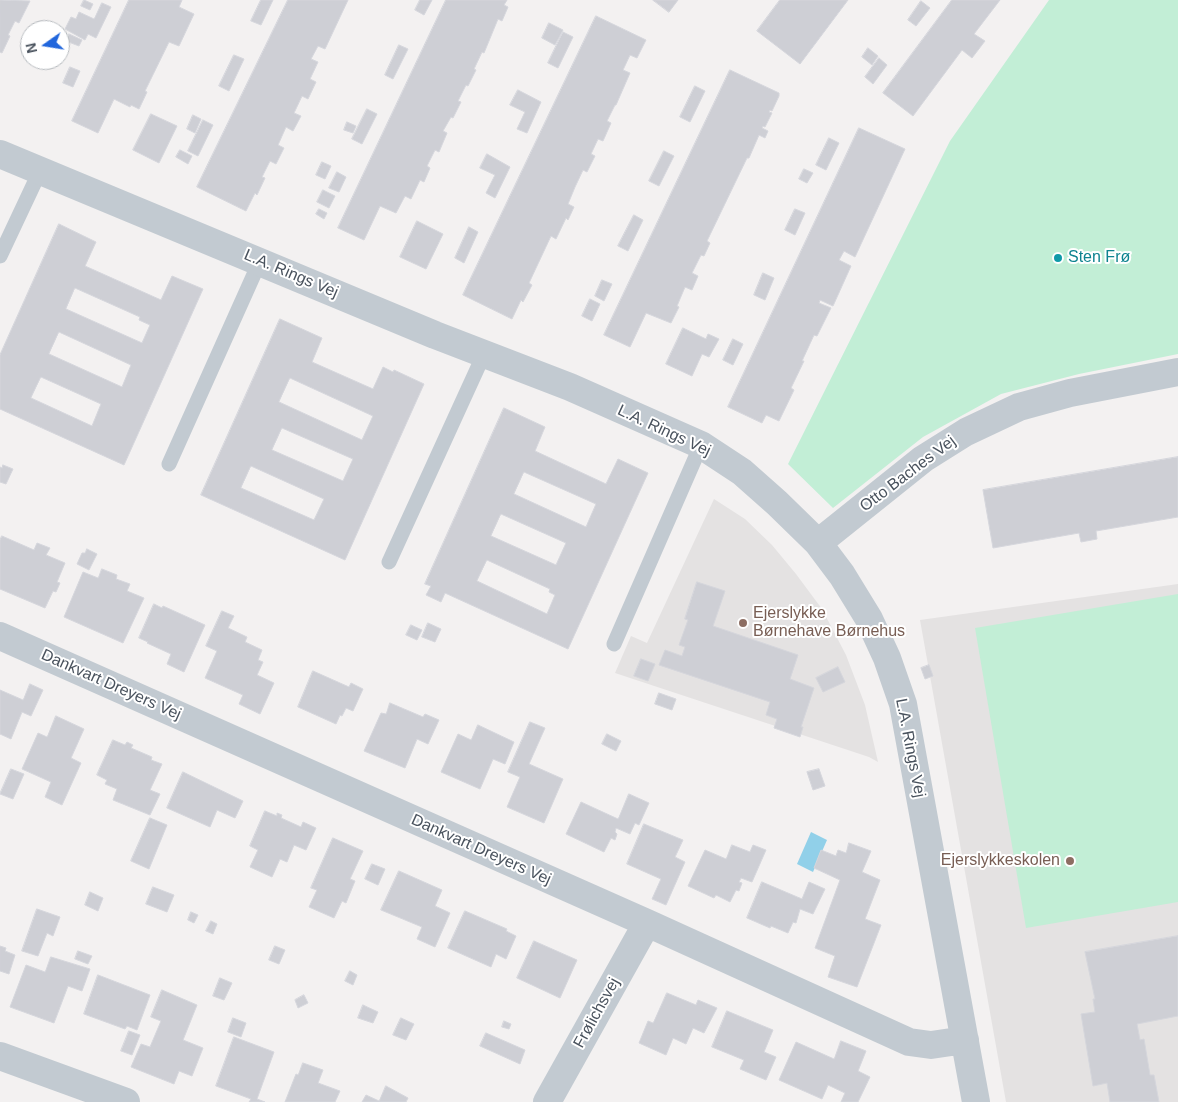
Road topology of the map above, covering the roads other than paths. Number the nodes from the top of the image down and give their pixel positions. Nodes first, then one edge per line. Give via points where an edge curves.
1 (0, 154) edge
2 (40, 171) junction
3 (0, 256) edge
4 (260, 262) junction
5 (484, 354) junction
6 (1178, 372) edge
7 (701, 445) junction
8 (169, 464) dead end
9 (818, 544) junction
10 (389, 562) dead end
11 (0, 636) edge
12 (614, 644) dead end
13 (647, 923) junction
14 (965, 1040) junction
15 (0, 1056) edge
16 (126, 1102) edge
17 (547, 1102) edge
18 (976, 1102) edge

1 - 2 street, L.A. Rings Vej
2 - 3 lane
2 - 4 street, L.A. Rings Vej
4 - 5 street, L.A. Rings Vej
4 - 8 lane
5 - 7 street, L.A. Rings Vej via 570,387
5 - 10 lane
6 - 9 street, Otto Baches Vej via 1070,393 1020,407 966,432 923,459
7 - 9 street, L.A. Rings Vej via 742,472
7 - 12 lane
9 - 14 street, L.A. Rings Vej via 869,619 903,704
11 - 13 street, Dankvart Dreyers Vej
13 - 14 street, Dankvart Dreyers Vej via 909,1042 931,1045
13 - 17 street, Frølichsvej
14 - 18 street, L.A. Rings Vej
15 - 16 street

